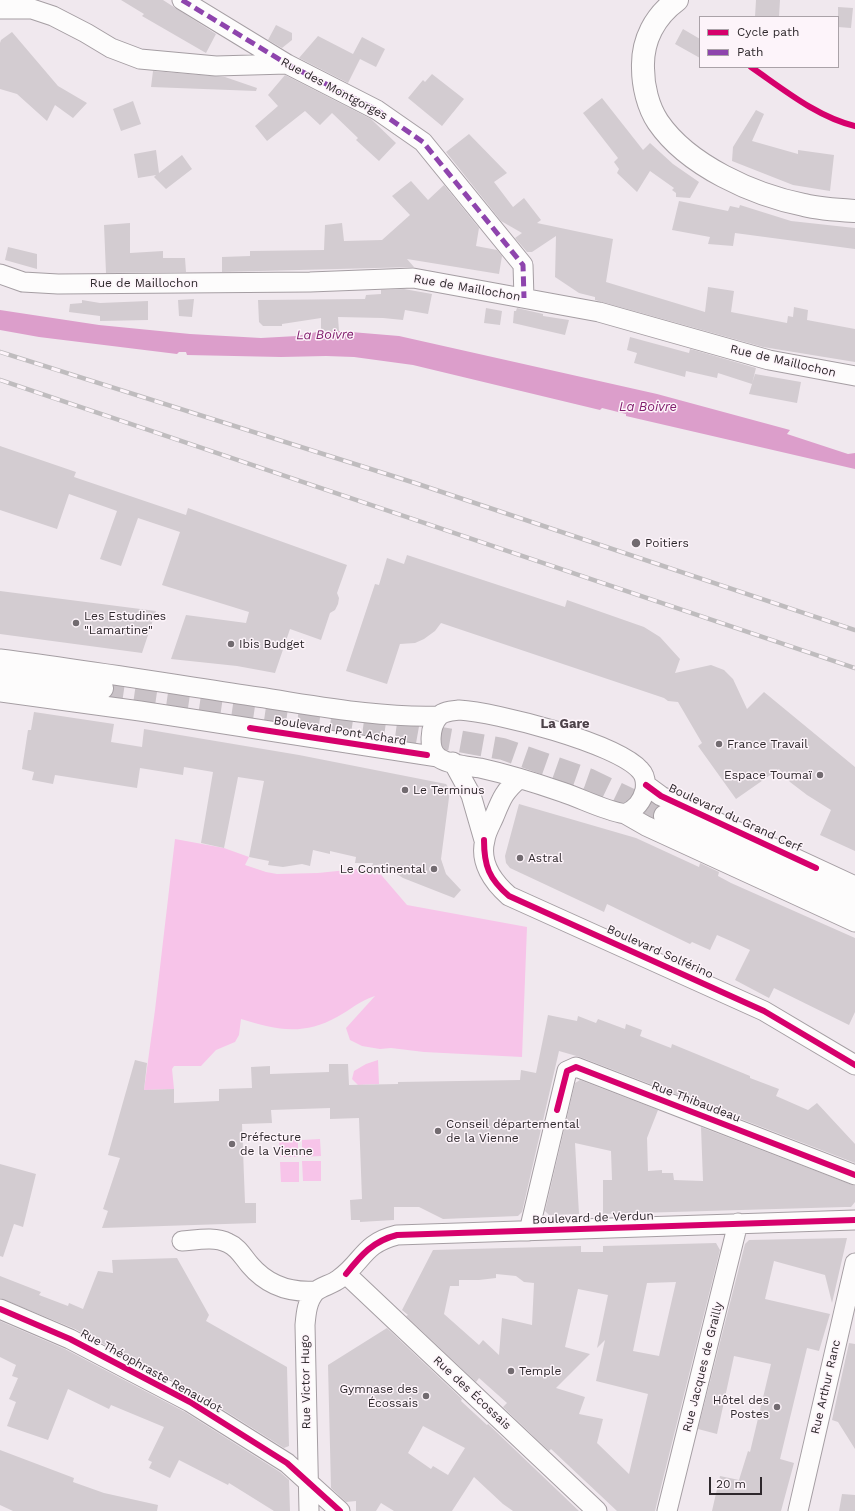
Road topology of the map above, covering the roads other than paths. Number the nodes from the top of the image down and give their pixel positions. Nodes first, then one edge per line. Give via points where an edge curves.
1 (182, 0) edge
2 (677, 0) edge
3 (0, 9) edge
4 (286, 64) junction
5 (855, 211) edge
6 (0, 274) edge
7 (524, 298) junction
8 (855, 376) edge
9 (0, 659) edge
10 (0, 675) edge
11 (102, 688) tunnel mouth
12 (0, 692) edge
13 (439, 716) junction
14 (446, 760) junction
15 (518, 779) junction
16 (646, 785) junction
17 (625, 814) junction
18 (665, 816) tunnel mouth
19 (484, 840) junction
20 (855, 886) edge
21 (855, 904) edge
22 (855, 922) edge
23 (855, 1065) edge
24 (855, 1175) edge
25 (855, 1220) edge
26 (738, 1223) junction
27 (529, 1231) junction
28 (182, 1241) dead end
29 (855, 1263) edge
30 (346, 1274) junction
31 (290, 1290) junction
32 (316, 1291) junction
33 (0, 1310) edge
34 (305, 1325) junction
35 (308, 1482) junction
36 (309, 1511) edge
37 (340, 1511) edge
38 (598, 1511) edge
39 (667, 1511) edge
40 (798, 1511) edge

1 - 4 street, Rue des Montgorges
2 - 5 main road via 655,22 642,58 649,104 659,122 679,145 703,163 751,188 805,205
3 - 4 street via 32,9 53,16 111,48 140,59 216,66
4 - 7 street, Rue des Montgorges via 377,110 423,142 523,264
6 - 7 street, Rue de Maillochon via 23,282 58,284 310,282 413,278
7 - 8 street, Rue de Maillochon via 606,314 770,360
9 - 13 street, Boulevard Pont Achard via 351,711 417,717
10 - 11 main road
12 - 14 street, Boulevard Pont Achard via 140,711
13 - 14 street, Boulevard Solférino via 432,728 432,744
13 - 16 street, Boulevard Pont Achard via 447,712 471,711 521,721 557,732 631,761 641,770
14 - 15 street, Boulevard Pont Achard
14 - 19 street, Boulevard Solférino via 471,795
15 - 17 street, Boulevard Pont Achard
15 - 19 street, Boulevard Solférino via 503,795
16 - 17 street via 638,806
16 - 20 street, Boulevard du Grand Cerf via 661,796
17 - 22 street
18 - 21 main road
19 - 23 street, Boulevard Solférino via 484,854 491,876 497,886 509,896 764,1011
24 - 27 street, Rue Thibaudeau via 576,1067 566,1071
25 - 26 street, Boulevard de Verdun
26 - 27 street, Boulevard de Verdun
26 - 39 street, Rue Jacques de Grailly
27 - 30 street, Boulevard de Verdun via 397,1235 384,1238 360,1256
28 - 31 street via 228,1242 256,1272 274,1284
29 - 40 street, Rue Arthur Ranc
30 - 32 street
30 - 38 street, Rue des Écossais
31 - 32 street
31 - 34 street via 298,1299
32 - 34 street, Rue Victor Hugo via 307,1310
33 - 35 street, Rue Théophraste Renaudot via 70,1339 190,1402 287,1463
34 - 35 street, Rue Victor Hugo
35 - 36 street, Rue Victor Hugo
35 - 37 street, Rue Théophraste Renaudot

